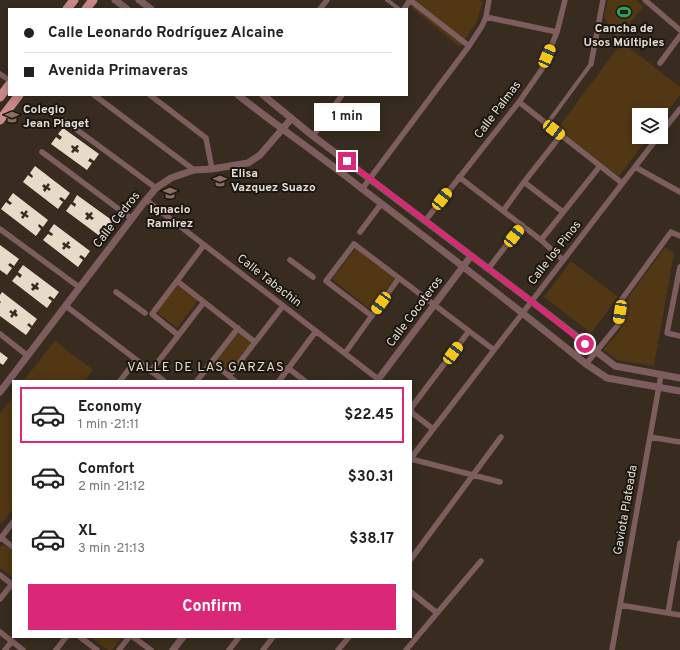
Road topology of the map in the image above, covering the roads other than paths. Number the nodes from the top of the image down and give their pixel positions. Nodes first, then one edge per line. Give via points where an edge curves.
1 (74, 0) edge
2 (93, 0) edge
3 (115, 0) edge
4 (139, 0) edge
5 (327, 0) edge
6 (387, 0) edge
7 (410, 0) edge
8 (489, 0) edge
9 (565, 0) edge
10 (603, 0) edge
11 (645, 0) edge
12 (68, 8) edge
13 (87, 8) edge
14 (126, 8) edge
15 (149, 8) edge
16 (321, 8) edge
17 (398, 8) edge
18 (486, 17) junction
19 (680, 30) edge
20 (557, 32) junction
21 (680, 36) edge
22 (469, 46) junction
23 (660, 63) dead end
24 (591, 64) joint
25 (8, 86) edge
26 (18, 96) edge
27 (95, 96) edge
28 (151, 96) edge
29 (239, 96) edge
30 (264, 96) edge
31 (341, 96) edge
32 (0, 97) edge
33 (519, 102) junction
34 (680, 108) edge
35 (291, 119) junction
36 (0, 120) edge
37 (65, 121) dead end
38 (547, 124) junction
39 (668, 124) edge
40 (282, 129) junction
41 (560, 135) junction
42 (313, 136) junction
43 (653, 144) edge
44 (42, 152) dead end
45 (600, 166) junction
46 (635, 167) junction
47 (212, 169) junction
48 (194, 170) junction
49 (459, 177) junction
50 (370, 178) junction
51 (524, 182) junction
52 (622, 183) junction
53 (156, 188) junction
54 (362, 188) junction
55 (680, 192) edge
56 (146, 200) junction
57 (381, 204) junction
58 (503, 211) junction
59 (563, 212) junction
60 (132, 219) junction
61 (425, 221) junction
62 (522, 225) junction
63 (0, 229) edge
64 (360, 232) dead end
65 (680, 236) edge
66 (541, 240) junction
67 (204, 245) junction
68 (471, 256) junction
69 (290, 260) dead end
70 (563, 260) junction
71 (463, 266) junction
72 (680, 267) edge
73 (488, 269) junction
74 (313, 277) dead end
75 (399, 278) junction
76 (177, 281) junction
77 (80, 287) junction
78 (116, 292) dead end
79 (531, 301) junction
80 (204, 302) junction
81 (434, 305) junction
82 (66, 306) junction
83 (283, 306) junction
84 (522, 313) junction
85 (145, 314) dead end
86 (372, 316) junction
87 (238, 328) junction
88 (470, 331) junction
89 (316, 332) junction
90 (0, 334) edge
91 (178, 335) junction
92 (680, 336) edge
93 (255, 342) junction
94 (494, 350) junction
95 (596, 352) junction
96 (345, 353) junction
97 (28, 356) junction
98 (136, 360) junction
99 (212, 362) junction
100 (586, 364) junction
101 (288, 368) junction
102 (151, 371) junction
103 (661, 374) junction
104 (229, 376) junction
105 (680, 378) edge
106 (121, 380) edge
107 (163, 380) edge
108 (198, 380) edge
109 (234, 380) edge
110 (280, 380) edge
111 (304, 380) edge
112 (377, 380) edge
113 (659, 387) junction
114 (680, 391) edge
115 (0, 392) edge
116 (412, 407) edge
117 (412, 413) edge
118 (433, 429) junction
119 (501, 437) dead end
120 (650, 437) junction
121 (680, 442) edge
122 (412, 457) edge
123 (412, 458) edge
124 (472, 475) junction
125 (500, 482) dead end
126 (12, 523) edge
127 (0, 538) edge
128 (680, 543) edge
129 (12, 546) edge
130 (412, 559) edge
131 (481, 562) dead end
132 (0, 575) edge
133 (12, 584) edge
134 (412, 593) edge
135 (0, 599) edge
136 (620, 605) junction
137 (436, 613) junction
138 (668, 613) junction
139 (680, 615) edge
140 (0, 632) edge
141 (65, 638) edge
142 (81, 638) edge
143 (128, 638) edge
144 (134, 638) edge
145 (181, 638) edge
146 (238, 638) edge
147 (272, 638) edge
148 (348, 638) edge
149 (12, 641) junction
150 (5, 650) edge
151 (23, 650) edge
152 (56, 650) edge
153 (97, 650) edge
154 (119, 650) edge
155 (151, 650) edge
156 (173, 650) edge
157 (229, 650) edge
158 (263, 650) edge
159 (338, 650) edge
160 (406, 650) edge
161 (612, 650) edge

1 - 12 main road
2 - 13 main road
3 - 14 street
4 - 15 street
5 - 16 street
6 - 17 street
7 - 22 street
8 - 18 street
9 - 20 street, Calle Palmas
10 - 24 street
11 - 19 street
18 - 20 street
18 - 22 street
20 - 33 street, Calle Palmas via 542,69
21 - 23 street
22 - 50 street
24 - 38 street
25 - 32 main road
26 - 36 main road
27 - 48 street
28 - 47 street via 206,138
29 - 40 street
30 - 35 street
31 - 42 street
33 - 38 street
33 - 49 street, Calle Palmas
34 - 39 street
35 - 40 street, Calle Cedros
35 - 42 street
37 - 53 street
38 - 41 street
40 - 47 street, Calle Cedros via 260,155 248,163
40 - 54 street
41 - 45 street
41 - 51 street
42 - 50 street
43 - 46 street, Calle los Pinos
44 - 60 street
45 - 52 street
45 - 59 street
46 - 52 street, Calle los Pinos
46 - 55 street
47 - 48 street, Calle Cedros
48 - 53 street, Calle Cedros via 171,178
49 - 58 street
49 - 61 street, Calle Palmas
50 - 54 street
50 - 61 street
51 - 58 street
51 - 59 street
52 - 70 street, Calle los Pinos
53 - 56 street, Calle Cedros
54 - 57 street
56 - 60 street, Calle Cedros
56 - 67 street, Calle Tabachin
57 - 64 street
57 - 71 street
58 - 62 street
59 - 66 street
60 - 77 street, Calle Cedros
61 - 68 street
62 - 66 street
62 - 73 street
63 - 77 street
65 - 95 street via 671,232 622,300 618,325
66 - 70 street
67 - 76 street
67 - 83 street, Calle Tabachin
68 - 71 street, Calle Cocoteros
68 - 73 street
69 - 74 street
70 - 79 street, Calle los Pinos
71 - 81 street, Calle Cocoteros
71 - 84 street
72 - 92 street via 667,334
73 - 79 street
75 - 81 street
75 - 86 street
75 - 86 street via 354,244 326,280
76 - 80 street
76 - 91 street via 152,314
77 - 82 street, Calle Cedros
78 - 85 street
79 - 84 street, Calle los Pinos
79 - 95 street
80 - 87 street
80 - 91 street
81 - 88 street
81 - 112 street, Calle Cocoteros
82 - 97 street, Calle Cedros
82 - 98 street
83 - 89 street, Calle Tabachin
83 - 93 street
84 - 94 street, Calle los Pinos
84 - 100 street
86 - 96 street
87 - 93 street
87 - 99 street
88 - 94 street
88 - 116 street
89 - 96 street, Calle Tabachin
89 - 101 street
90 - 97 street
91 - 102 street
93 - 104 street
94 - 118 street, Calle los Pinos
95 - 100 street
95 - 103 street via 615,366
96 - 112 street, Calle Tabachin
97 - 115 street, Calle Cedros
98 - 102 street
98 - 106 street
99 - 104 street
99 - 108 street
100 - 113 street via 607,378
101 - 110 street
101 - 111 street
102 - 107 street
103 - 105 street
103 - 113 street, Gaviota Plateada
104 - 109 street
113 - 114 street
113 - 120 street, Gaviota Plateada
117 - 118 street
118 - 122 street, Calle los Pinos
119 - 124 street
120 - 121 street
120 - 136 street, Gaviota Plateada
123 - 124 street
124 - 125 street
124 - 130 street
126 - 127 street
127 - 129 street
128 - 138 street
131 - 137 street
132 - 133 street
133 - 135 street
134 - 137 street
136 - 138 street
136 - 161 street, Gaviota Plateada
137 - 160 street
138 - 139 street
140 - 149 street
141 - 152 street
142 - 153 street
143 - 154 street
144 - 155 street
145 - 156 street
146 - 157 street
147 - 158 street
148 - 159 street
149 - 150 street
149 - 151 street

